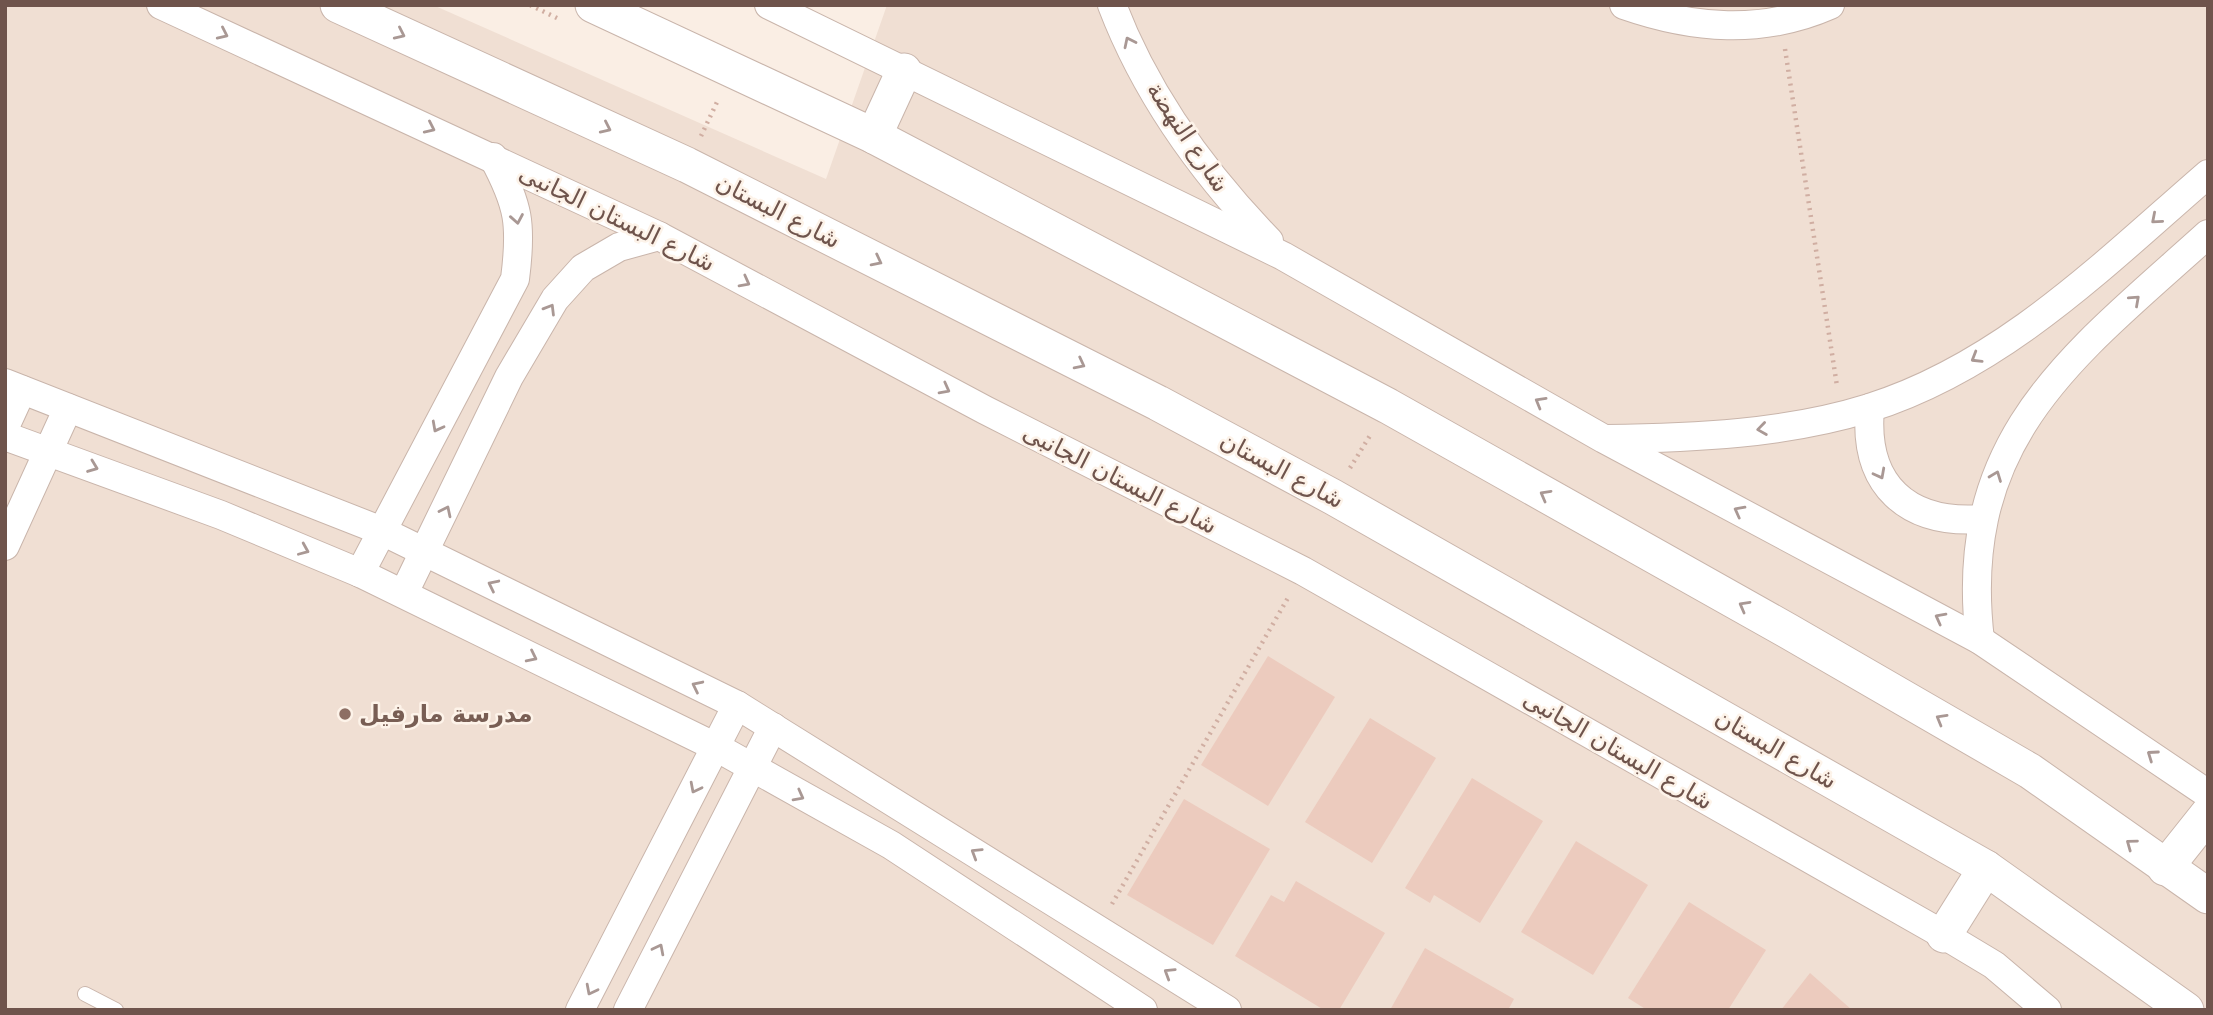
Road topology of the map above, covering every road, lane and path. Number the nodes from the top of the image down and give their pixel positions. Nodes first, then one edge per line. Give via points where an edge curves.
1 (161, 5) edge
2 (338, 5) edge
3 (593, 5) edge
4 (769, 5) edge
5 (1112, 5) edge
6 (1624, 5) edge
7 (1830, 5) edge
8 (1781, 22) junction
9 (732, 70) junction
10 (904, 71) junction
11 (874, 136) junction
12 (492, 156) junction
13 (687, 165) junction
14 (2208, 174) edge
15 (2208, 234) edge
16 (659, 236) junction
17 (1283, 256) junction
18 (13, 387) edge
19 (1388, 406) junction
20 (68, 408) junction
21 (1870, 408) junction
22 (1842, 415) junction
23 (5, 427) edge
24 (5, 436) edge
25 (1604, 439) junction
26 (49, 450) junction
27 (1333, 497) junction
28 (1983, 519) junction
29 (382, 531) junction
30 (5, 546) edge
31 (426, 552) junction
32 (1303, 571) junction
33 (360, 573) junction
34 (404, 593) junction
35 (1980, 640) junction
36 (737, 705) junction
37 (773, 727) junction
38 (716, 747) junction
39 (751, 770) junction
40 (2208, 794) edge
41 (2208, 814) edge
42 (1986, 869) junction
43 (2165, 869) junction
44 (2208, 896) edge
45 (1098, 929) junction
46 (1944, 935) junction
47 (85, 994) dead end
48 (116, 1010) edge
49 (580, 1010) edge
50 (628, 1010) edge
51 (1143, 1010) edge
52 (1227, 1010) edge
53 (2047, 1010) edge
54 (2186, 1010) edge

1 -> 12 street, شارع البستان الجانبى
2 -> 13 street, شارع البستان
3 - 9 street
4 - 10 street
17 -> 5 street, شارع النهضة via 1212,177 1171,119
6 - 8 street via 1666,19 1709,25
7 - 8 street
8 - 22 path
9 - 11 street
9 - 13 path
10 - 11 street
10 - 17 street
11 - 19 street
12 - 16 street, شارع البستان الجانبى
12 -> 29 street via 515,204 520,236 514,279
13 -> 27 street, شارع البستان via 1158,403
14 -> 21 street via 2053,307 2010,338 1918,388
28 -> 15 street via 2004,454 2040,395 2086,344
31 -> 16 street via 509,377 555,299 583,268 619,247
16 -> 32 street, شارع البستان الجانبى via 997,416
25 -> 17 street
18 - 20 street
18 - 23 street
19 - 27 path
43 -> 19 street via 2030,771
20 - 26 street
20 - 29 street
21 - 22 street
21 -> 28 street via 1867,435 1873,461 1886,485 1905,504 1929,516 1955,521
22 -> 25 street via 1722,433
24 - 26 street
35 -> 25 street
26 - 30 street
26 -> 33 street
27 - 42 street, شارع البستان
28 - 35 street via 1976,579
29 - 31 street
29 - 33 street
31 - 34 street
36 -> 31 street
32 - 45 path
32 - 46 street, شارع البستان الجانبى
33 - 34 street
34 -> 38 street
40 -> 35 street
36 - 37 street
36 - 38 street
37 - 39 street
45 -> 37 street
38 - 39 street
38 -> 49 street
50 -> 39 street
39 -> 51 street via 891,845
41 - 43 street
42 - 46 street
42 - 54 street, شارع البستان
43 - 44 street
52 -> 45 street
46 - 53 street, شارع البستان الجانبى via 1994,965
47 - 48 lane

